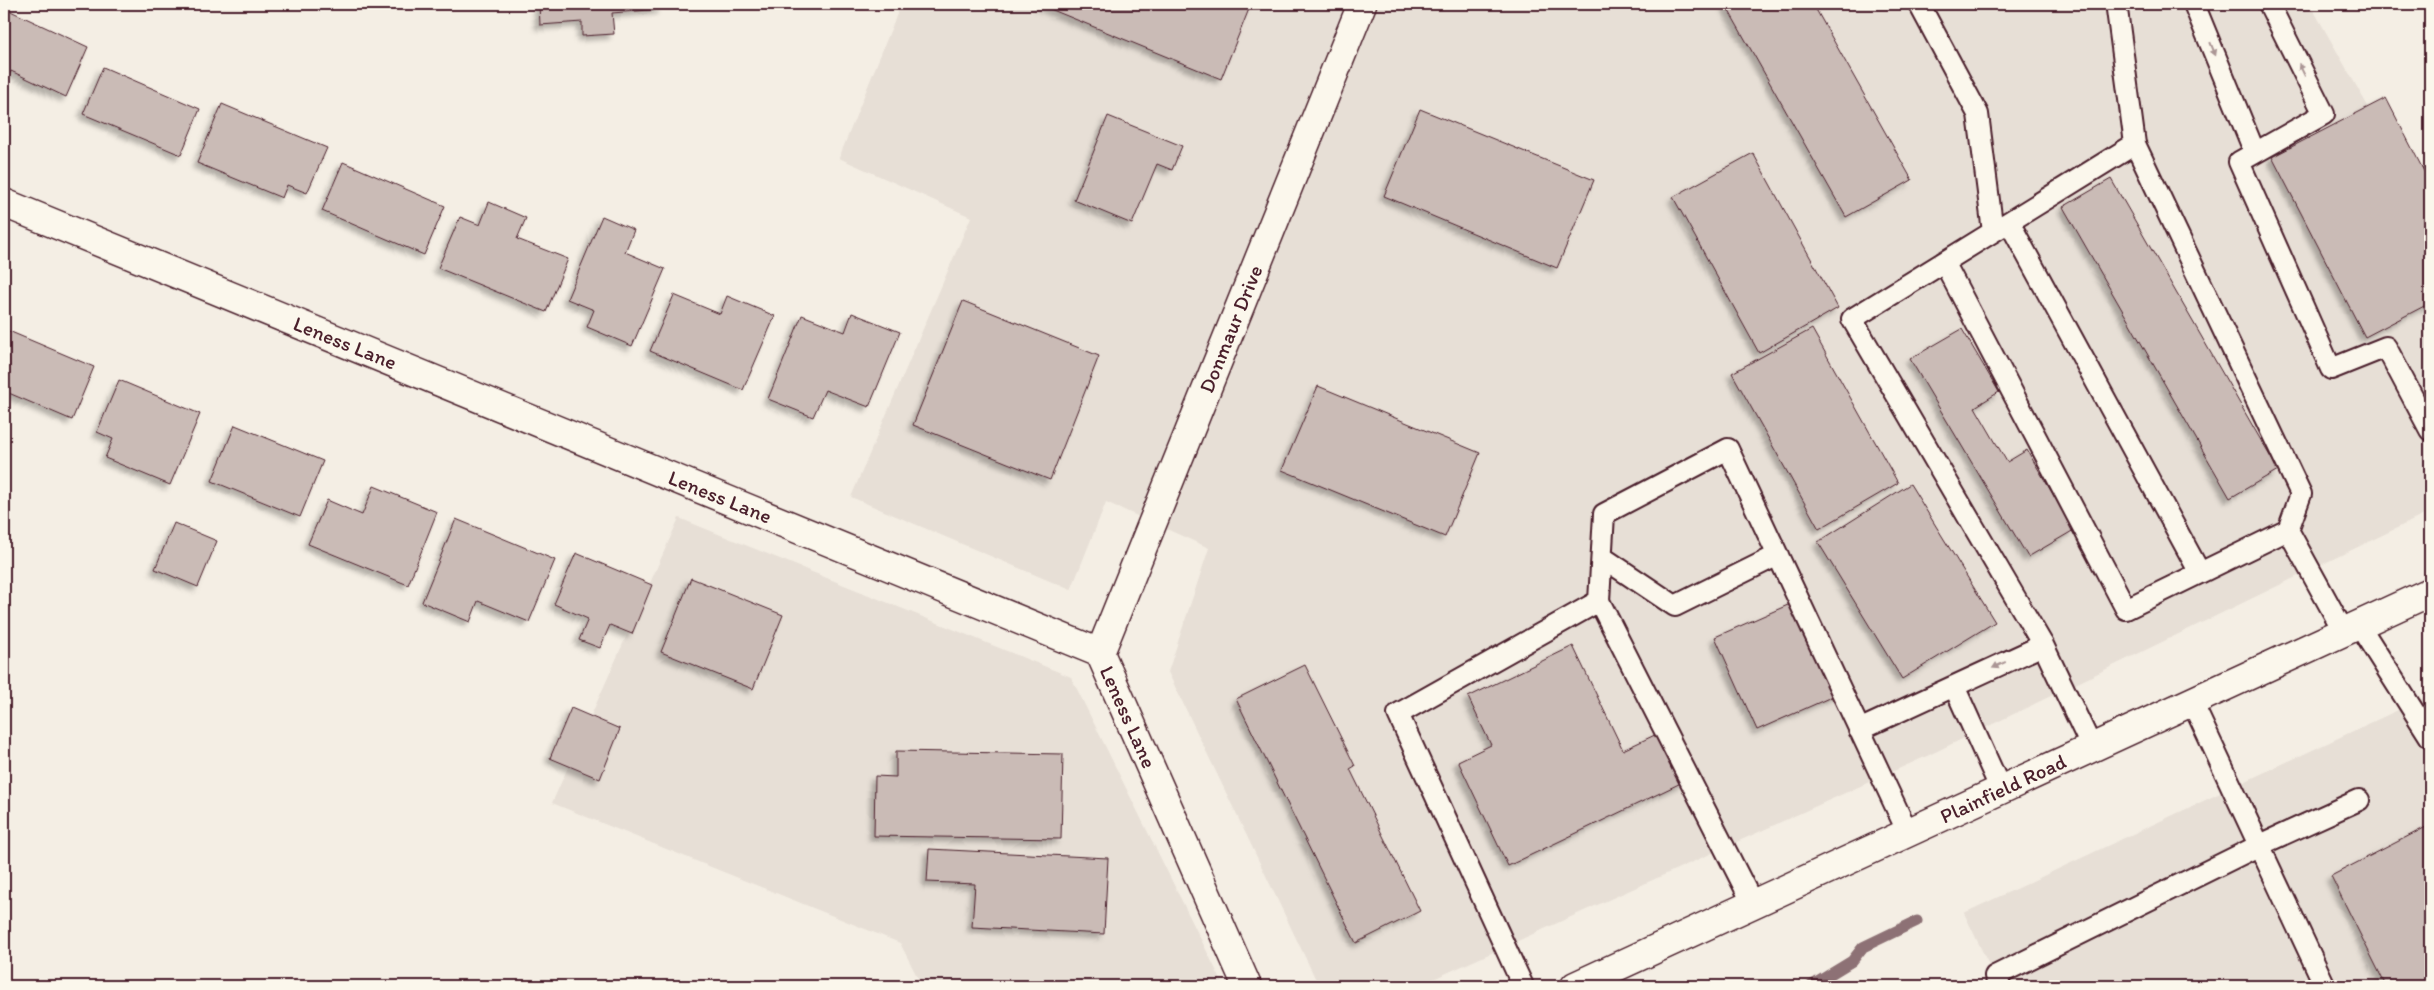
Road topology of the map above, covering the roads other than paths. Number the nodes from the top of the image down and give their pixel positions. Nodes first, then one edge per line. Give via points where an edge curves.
1 (1362, 4) edge
2 (1919, 4) edge
3 (2118, 4) edge
4 (2194, 4) edge
5 (2269, 4) edge
6 (2136, 144) junction
7 (2255, 153) junction
8 (4, 203) edge
9 (2001, 227) junction
10 (1944, 262) junction
11 (2430, 430) edge
12 (2288, 530) junction
13 (1778, 555) junction
14 (1602, 556) junction
15 (2200, 573) junction
16 (2430, 592) edge
17 (1599, 601) junction
18 (2352, 628) junction
19 (2043, 645) junction
20 (1100, 653) junction
21 (1954, 686) junction
22 (2192, 702) junction
23 (1859, 730) junction
24 (2430, 737) edge
25 (2092, 748) junction
26 (2002, 790) junction
27 (2360, 800) dead end
28 (1908, 833) junction
29 (2260, 845) junction
30 (1753, 904) junction
31 (1247, 986) edge
32 (1523, 986) edge
33 (1575, 986) edge
34 (2000, 986) edge
35 (2325, 986) edge

1 - 20 street, Donmaur Drive
2 - 9 lane via 1978,114
3 - 6 lane
4 -> 7 lane
7 -> 5 lane via 2324,114
6 - 9 lane
6 - 12 lane via 2301,494
7 - 11 lane via 2239,162 2330,369 2386,347
8 - 20 street, Leness Lane
9 - 10 lane
9 - 15 lane
10 - 15 lane via 2126,609
10 - 19 lane via 1852,319
12 - 15 lane
12 - 18 lane
13 - 14 lane via 1675,606
13 - 14 lane via 1728,449 1604,514
13 - 23 lane
14 - 17 lane
16 - 18 street, Plainfield Road
17 - 30 lane
17 - 32 lane via 1398,714
18 - 22 street, Plainfield Road
18 - 24 lane
19 -> 21 lane
19 - 25 lane
20 - 31 street, Leness Lane
21 - 23 lane
21 - 26 lane
22 - 25 street, Plainfield Road
22 - 29 lane
23 - 28 lane
25 - 26 street, Plainfield Road
26 - 28 street, Plainfield Road
27 - 29 lane
28 - 30 street, Plainfield Road
29 - 34 lane via 1995,976
29 - 35 lane
30 - 33 street, Plainfield Road

